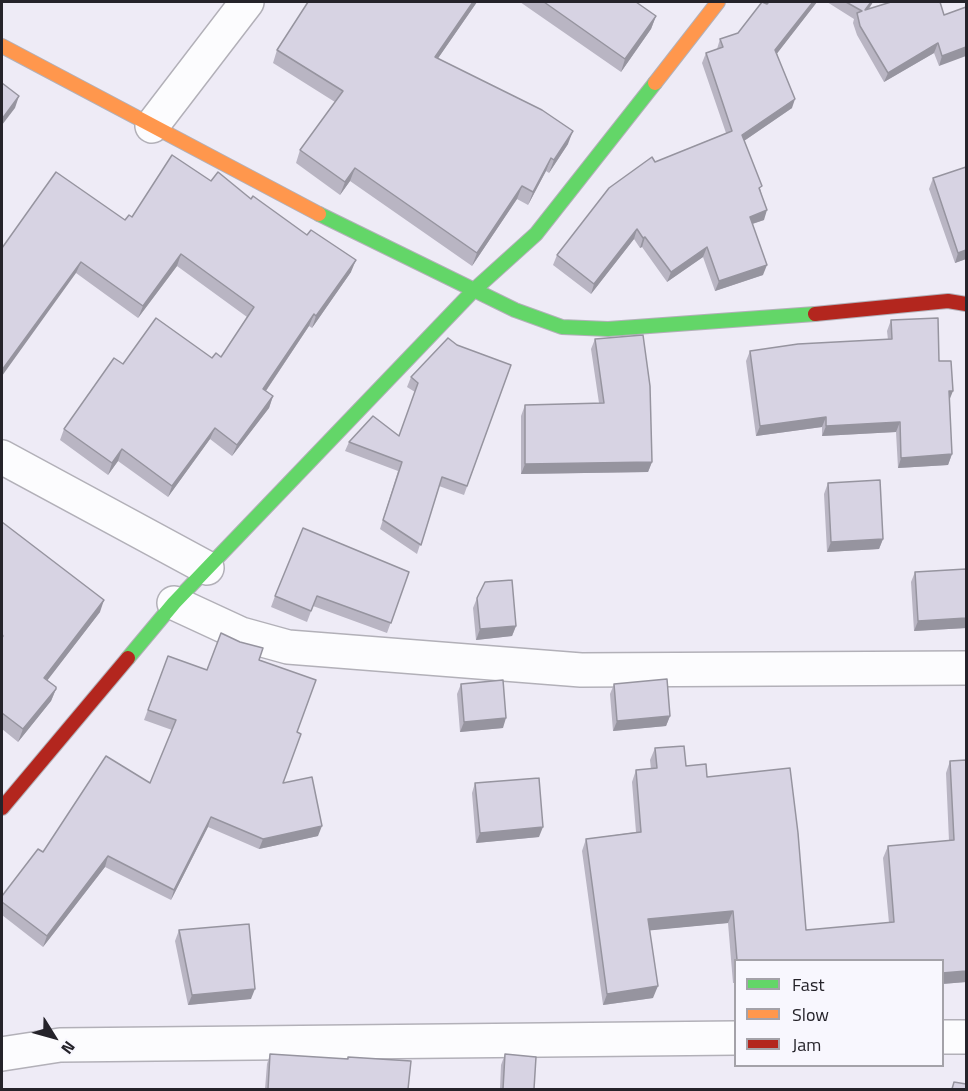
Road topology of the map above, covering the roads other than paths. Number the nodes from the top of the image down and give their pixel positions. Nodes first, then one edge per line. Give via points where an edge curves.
1 (247, 2) edge
2 (718, 2) edge
3 (2, 46) edge
4 (152, 126) junction
5 (474, 290) junction
6 (966, 304) edge
7 (2, 457) edge
8 (207, 568) junction
9 (174, 603) junction
10 (966, 668) edge
11 (2, 808) edge
12 (944, 1037) edge
13 (966, 1037) edge
14 (734, 1038) edge
15 (2, 1054) edge

1 - 4 street
2 - 5 street via 536,234
3 - 4 street
4 - 5 street via 292,201
5 - 6 street via 562,327 608,329 948,301
5 - 8 street
7 - 8 street
8 - 9 street
9 - 10 street via 241,634 288,647 581,670
9 - 11 street
12 - 13 street
14 - 15 street via 60,1045

